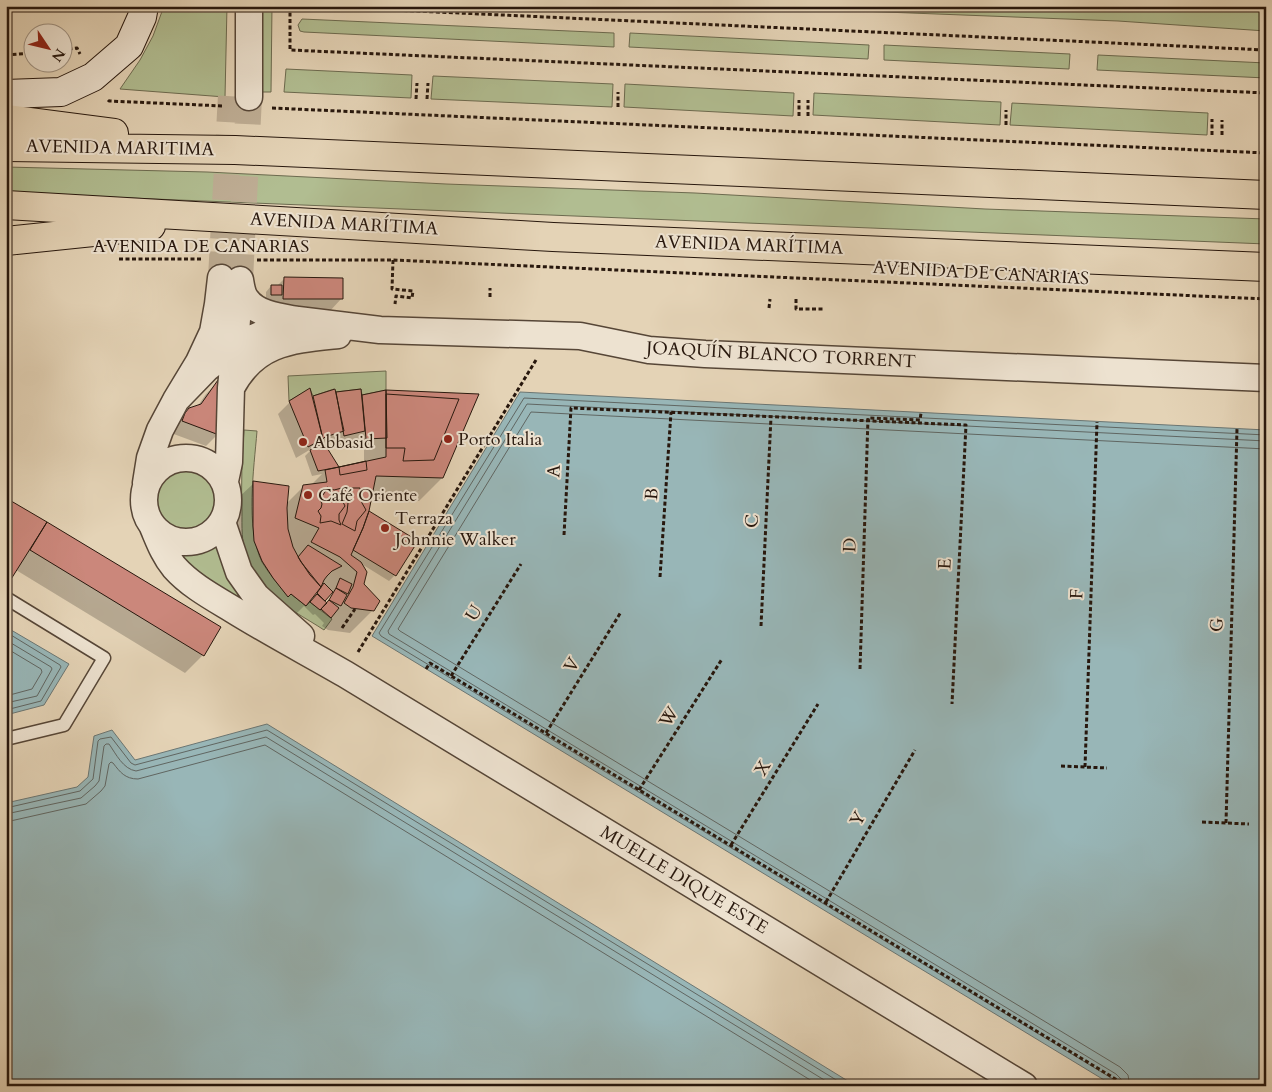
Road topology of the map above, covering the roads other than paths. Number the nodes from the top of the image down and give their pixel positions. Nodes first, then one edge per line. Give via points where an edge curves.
1 (144, 6) edge
2 (233, 6) edge
3 (249, 6) edge
4 (6, 94) edge
5 (6, 119) edge
6 (6, 147) edge
7 (235, 150) junction
8 (1266, 195) edge
9 (6, 205) edge
10 (232, 218) junction
11 (6, 241) edge
12 (1266, 268) edge
13 (223, 272) junction
14 (298, 320) junction
15 (386, 330) junction
16 (235, 346) junction
17 (1266, 378) edge
18 (231, 388) junction
19 (176, 400) junction
20 (225, 481) junction
21 (144, 492) junction
22 (222, 522) junction
23 (153, 526) junction
24 (6, 598) edge
25 (345, 674) junction
26 (6, 739) edge
27 (1024, 1086) edge

1 - 4 street via 129,46 93,77 61,92
2 - 3 street via 244,101
5 - 7 highway
6 - 7 highway, AVENIDA MARITIMA
7 - 8 highway
9 - 10 highway
10 - 11 highway
10 - 12 highway, AVENIDA MARÍTIMA via 553,237
13 - 14 street, JOAQUÍN BLANCO TORRENT via 251,305 265,313
13 - 16 street
13 - 19 street via 213,332 200,362
14 - 15 street, JOAQUÍN BLANCO TORRENT
14 - 16 street, JOAQUÍN BLANCO TORRENT
15 - 17 street, JOAQUÍN BLANCO TORRENT via 580,336 649,350 704,354
15 - 18 street via 282,343 244,367
16 - 18 street
16 - 19 street, JOAQUÍN BLANCO TORRENT via 207,368
18 - 20 street via 229,462
19 - 21 street via 150,458
20 - 21 street via 207,462 181,457 157,468
20 - 22 street via 228,509
21 - 23 street via 144,508
22 - 23 street via 214,532 189,542 163,536
22 - 25 street, MUELLE DIQUE ESTE via 239,572 256,596
23 - 25 street, MUELLE DIQUE ESTE via 163,553 188,580
24 - 26 lane via 104,658 64,725
25 - 27 street, MUELLE DIQUE ESTE

